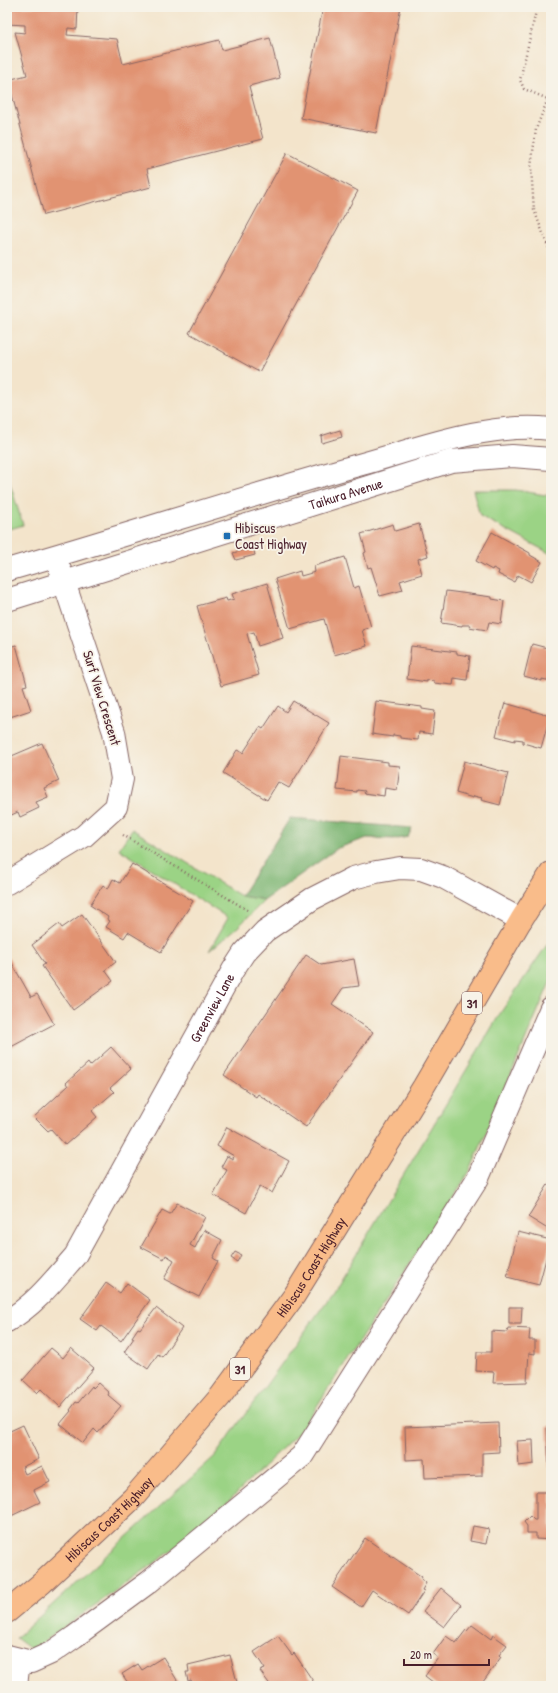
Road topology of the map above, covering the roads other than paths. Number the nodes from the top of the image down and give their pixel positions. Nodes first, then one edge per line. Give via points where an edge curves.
1 (551, 429) edge
2 (551, 459) edge
3 (56, 556) junction
4 (7, 570) edge
5 (65, 583) junction
6 (7, 600) edge
7 (551, 873) edge
8 (7, 883) edge
9 (521, 920) junction
10 (551, 1008) edge
11 (7, 1321) edge
12 (7, 1612) edge
13 (13, 1658) edge
14 (16, 1686) edge

1 - 3 street, Taikura Avenue via 489,431 449,439 299,481
2 - 5 street, Taikura Avenue via 512,456 450,461
3 - 4 street, Taikura Avenue
3 - 5 street, Surf View Crescent
5 - 6 street, Taikura Avenue
5 - 8 street, Surf View Crescent via 114,732 122,779 116,807 84,836
7 - 9 main road, Hibiscus Coast Highway / 31
9 - 11 street, Greenview Lane via 443,877 421,869 400,868 353,878 312,899 265,931 244,953 233,970 75,1256 22,1312
9 - 12 main road, Hibiscus Coast Highway / 31 via 424,1086 294,1296 220,1397 133,1498
10 - 13 street via 478,1178 302,1456 149,1582 74,1637 31,1662
13 - 14 street

